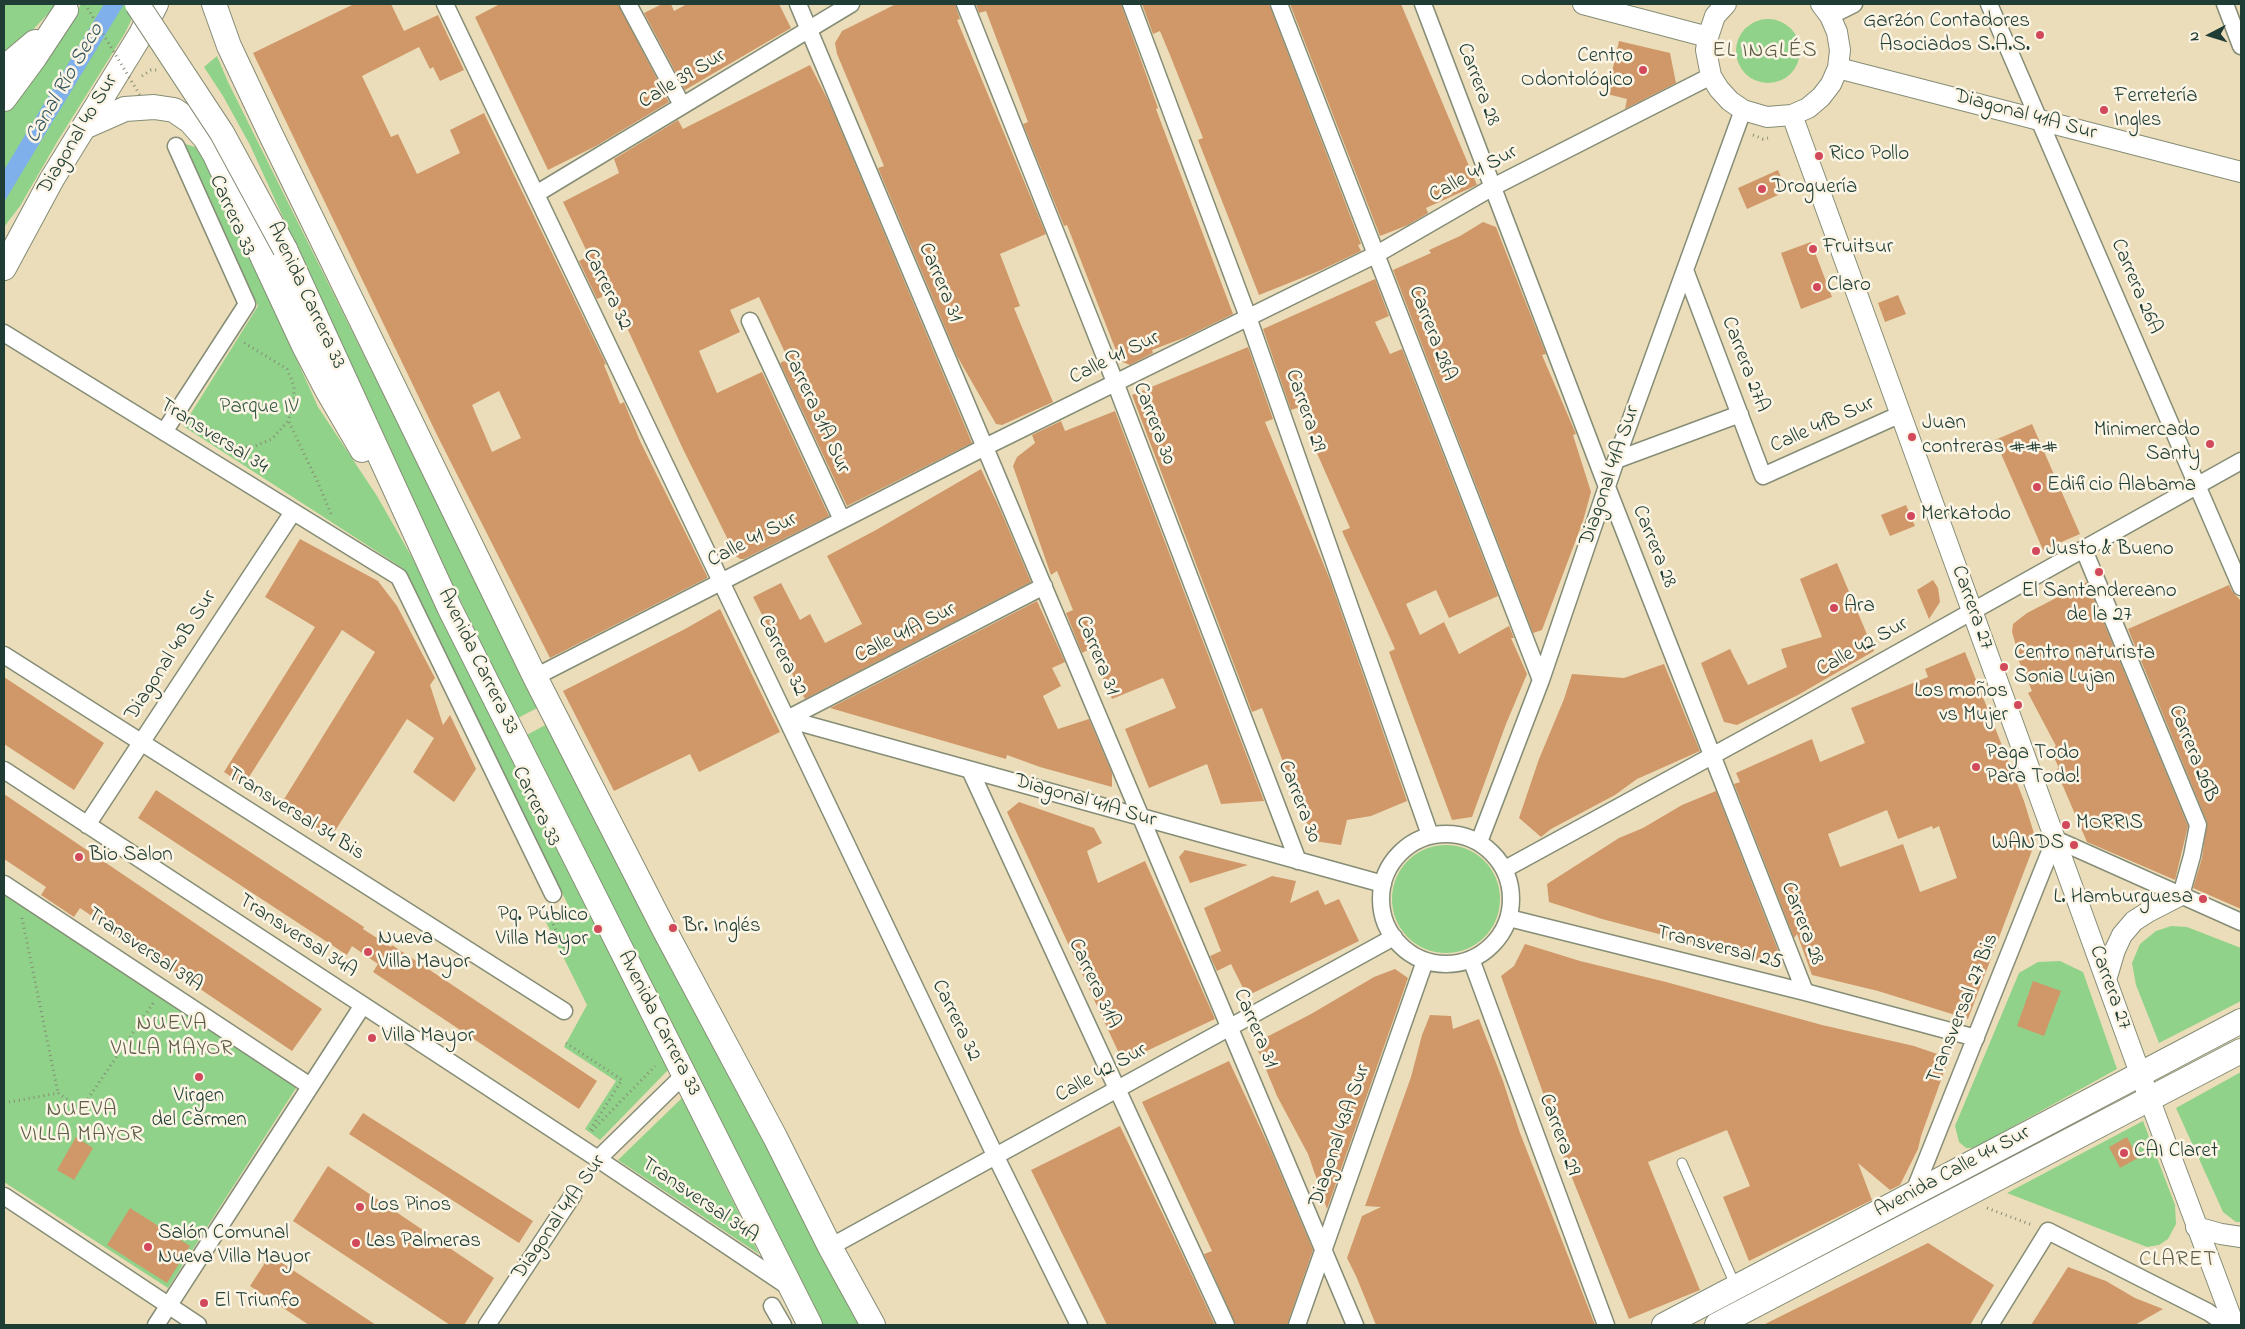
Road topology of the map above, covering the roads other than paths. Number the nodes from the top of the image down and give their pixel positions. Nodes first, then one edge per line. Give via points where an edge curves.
1 (137, 4) edge
2 (156, 4) edge
3 (214, 4) edge
4 (628, 4) edge
5 (798, 4) edge
6 (851, 4) edge
7 (965, 4) edge
8 (1131, 4) edge
9 (1279, 4) edge
10 (1423, 4) edge
11 (1583, 4) edge
12 (1726, 4) edge
13 (1854, 4) edge
14 (1989, 4) edge
15 (2225, 4) edge
16 (74, 6) edge
17 (450, 6) edge
18 (1826, 10) edge
19 (809, 29) junction
20 (1708, 37) junction
21 (2241, 46) edge
22 (4, 68) edge
23 (1838, 68) junction
24 (1711, 76) junction
25 (4, 99) edge
26 (682, 105) junction
27 (1743, 110) junction
28 (1792, 115) junction
29 (2039, 119) junction
30 (84, 127) junction
31 (176, 146) dead end
32 (2241, 172) edge
33 (1493, 187) junction
34 (536, 194) junction
35 (25, 229) junction
36 (4, 247) edge
37 (1377, 254) junction
38 (4, 268) edge
39 (1685, 270) junction
40 (1248, 317) junction
41 (750, 321) dead end
42 (4, 333) edge
43 (1115, 382) junction
44 (1740, 414) junction
45 (1901, 414) junction
46 (164, 432) junction
47 (985, 447) junction
48 (1616, 460) junction
49 (2241, 461) edge
50 (1763, 476) joint
51 (2197, 486) junction
52 (1607, 488) junction
53 (293, 512) junction
54 (842, 520) junction
55 (409, 522) junction
56 (2084, 550) junction
57 (399, 577) joint
58 (721, 581) junction
59 (1044, 586) junction
60 (2241, 587) edge
61 (1972, 612) junction
62 (4, 655) edge
63 (535, 677) junction
64 (1541, 680) junction
65 (787, 719) junction
66 (141, 743) junction
67 (1713, 755) junction
68 (4, 770) edge
69 (970, 770) junction
70 (1139, 816) junction
71 (87, 824) junction
72 (1430, 836) junction
73 (2055, 839) junction
74 (1479, 842) junction
75 (1298, 860) junction
76 (1504, 870) junction
77 (1383, 884) junction
78 (10, 888) edge
79 (553, 894) dead end
80 (2181, 895) junction
81 (1509, 918) junction
82 (2241, 921) edge
83 (1394, 937) junction
84 (1471, 959) junction
85 (1425, 961) junction
86 (2106, 980) junction
87 (1805, 992) junction
88 (363, 1005) junction
89 (564, 1011) dead end
90 (2241, 1021) edge
91 (1230, 1028) junction
92 (1976, 1038) junction
93 (2241, 1051) edge
94 (2140, 1074) junction
95 (684, 1075) junction
96 (310, 1086) junction
97 (1118, 1089) junction
98 (2149, 1098) junction
99 (996, 1157) junction
100 (598, 1158) junction
101 (1682, 1163) dead end
102 (1913, 1194) junction
103 (572, 1195) dead end
104 (4, 1196) edge
105 (2196, 1227) junction
106 (2241, 1237) edge
107 (830, 1247) junction
108 (1323, 1250) junction
109 (1736, 1287) junction
110 (792, 1289) junction
111 (168, 1306) junction
112 (772, 1306) dead end
113 (156, 1325) edge
114 (198, 1325) edge
115 (486, 1325) edge
116 (783, 1325) edge
117 (810, 1325) edge
118 (873, 1325) edge
119 (1079, 1325) edge
120 (1226, 1325) edge
121 (1297, 1325) edge
122 (1355, 1325) edge
123 (1606, 1325) edge
124 (1664, 1325) edge
125 (1717, 1325) edge
126 (1990, 1325) edge
127 (2227, 1325) edge
128 (2234, 1325) edge

1 - 55 main road, Avenida Carrera 33, bridge via 222,133 285,249
2 - 30 main road, Diagonal 40 Sur
3 - 63 main road, Avenida Carrera 33 via 228,46
4 - 26 street
5 - 19 street, Carrera 31
6 - 19 street, Calle 39 Sur
7 - 43 street, Carrera 30
8 - 40 street, Carrera 29
9 - 37 street, Carrera 28A
10 - 33 street, Carrera 28
11 - 20 street
12 - 20 street via 1715,16
13 - 18 street
14 - 29 street, Carrera 26A
15 - 21 street
16 - 22 main road
16 - 25 main road
17 - 34 street, Carrera 32
18 - 23 street via 1838,32
19 - 26 street, Calle 39 Sur
19 - 47 street, Carrera 31
20 - 24 street via 1706,50
23 - 28 street via 1821,97
23 - 29 street, Diagonal 41A Sur
24 - 27 street via 1719,90
24 - 33 street, Calle 41 Sur
26 - 34 street, Calle 39 Sur
27 - 28 street via 1767,117
27 - 39 street, Diagonal 41A Sur
28 - 45 street, Carrera 27
29 - 32 street, Diagonal 41A Sur
29 - 51 street, Carrera 26A
30 - 35 main road, Diagonal 40 Sur
30 - 55 main road via 119,110 154,106 174,110 190,121 205,138 327,390
31 - 46 street, Carrera 33 via 247,304
33 - 37 street, Calle 41 Sur
33 - 52 street, Carrera 28
34 - 58 street, Carrera 32
35 - 36 main road
35 - 38 main road, Diagonal 40 Sur
37 - 40 street, Calle 41 Sur
37 - 64 street, Carrera 28A
39 - 44 street, Carrera 27A
39 - 48 street, Diagonal 41A Sur
40 - 43 street, Calle 41 Sur
40 - 72 street, Carrera 29
41 - 54 street, Carrera 31A Sur
42 - 46 street, Transversal 34
43 - 47 street, Calle 41 Sur
43 - 75 street, Carrera 30
44 - 48 street
44 - 50 street, Carrera 27A
45 - 50 street, Calle 41B Sur
45 - 61 street, Carrera 27
46 - 53 street, Transversal 34
47 - 54 street, Calle 41 Sur
47 - 59 street, Carrera 31
48 - 52 street, Diagonal 41A Sur
49 - 51 street, Calle 42 Sur
51 - 56 street, Calle 42 Sur
51 - 60 street, Carrera 26A
52 - 64 street, Diagonal 41A Sur
52 - 67 street, Carrera 28
53 - 57 street, Transversal 34
53 - 66 street, Diagonal 40B Sur
54 - 58 street, Calle 41 Sur
55 - 95 main road, Avenida Carrera 33
56 - 61 street, Calle 42 Sur
56 - 80 street, Carrera 26B via 2198,825
57 - 79 street, Carrera 33
58 - 63 street, Calle 41 Sur
58 - 65 street, Carrera 32
59 - 65 street, Calle 41A Sur
59 - 70 street, Carrera 31
61 - 67 street, Calle 42 Sur
61 - 73 street, Carrera 27
62 - 66 street, Transversal 34 Bis
63 - 107 main road, Avenida Carrera 33
64 - 74 street, Diagonal 41A Sur
65 - 69 street, Diagonal 41A Sur
65 - 99 street, Carrera 32
66 - 71 street, Diagonal 40B Sur
66 - 89 street, Transversal 34 Bis
67 - 76 street, Calle 42 Sur
67 - 87 street, Carrera 28
68 - 71 street, Transversal 34A
69 - 70 street, Diagonal 41A Sur
69 - 97 street, Carrera 31A
70 - 75 street, Diagonal 41A Sur
70 - 91 street, Carrera 31
71 - 88 street, Transversal 34A
72 - 74 street via 1447,833
72 - 77 street via 1414,842 1400,853
73 - 80 street
73 - 86 street, Carrera 27
73 - 92 street, Transversal 27 Bis
74 - 76 street via 1494,854
75 - 77 street, Diagonal 41A Sur
76 - 81 street via 1510,885
77 - 83 street via 1383,912
78 - 96 street, Transversal 39A
80 - 82 street
80 - 86 street via 2134,921 2122,935
81 - 84 street via 1501,935 1488,950
81 - 87 street, Transversal 25
83 - 85 street via 1407,951
83 - 91 street, Calle 42 Sur
84 - 85 street via 1456,964
84 - 123 street, Carrera 29
85 - 108 street, Diagonal 43A Sur
86 - 94 street, Carrera 27
87 - 92 street, Transversal 25
88 - 96 street
88 - 100 street, Transversal 34A
90 - 94 main road, Avenida Calle 44 Sur
91 - 97 street, Calle 42 Sur
91 - 108 street, Carrera 31
92 - 102 street, Transversal 27 Bis
93 - 98 main road, Avenida Calle 44 Sur
94 - 98 street, Carrera 27
94 - 102 main road, Avenida Calle 44 Sur
95 - 100 street, Diagonal 41A Sur
95 - 110 main road, Avenida Carrera 33
96 - 111 street
97 - 99 street, Calle 42 Sur
97 - 120 street, Carrera 31A
98 - 105 street, Carrera 27
98 - 125 main road, Avenida Calle 44 Sur
99 - 107 street, Calle 42 Sur
99 - 119 street, Carrera 32
100 - 110 street, Transversal 34A
101 - 109 lane
102 - 109 main road, Avenida Calle 44 Sur
103 - 115 street, Diagonal 41A Sur
104 - 111 street
105 - 106 street
105 - 128 street, Carrera 27
107 - 118 main road, Avenida Carrera 33
108 - 121 street, Diagonal 43A Sur
108 - 122 street, Carrera 31
109 - 124 main road, Avenida Calle 44 Sur
110 - 117 main road, Avenida Carrera 33
111 - 113 street
111 - 114 street
112 - 116 street
126 - 127 street via 2048,1231 2208,1312

